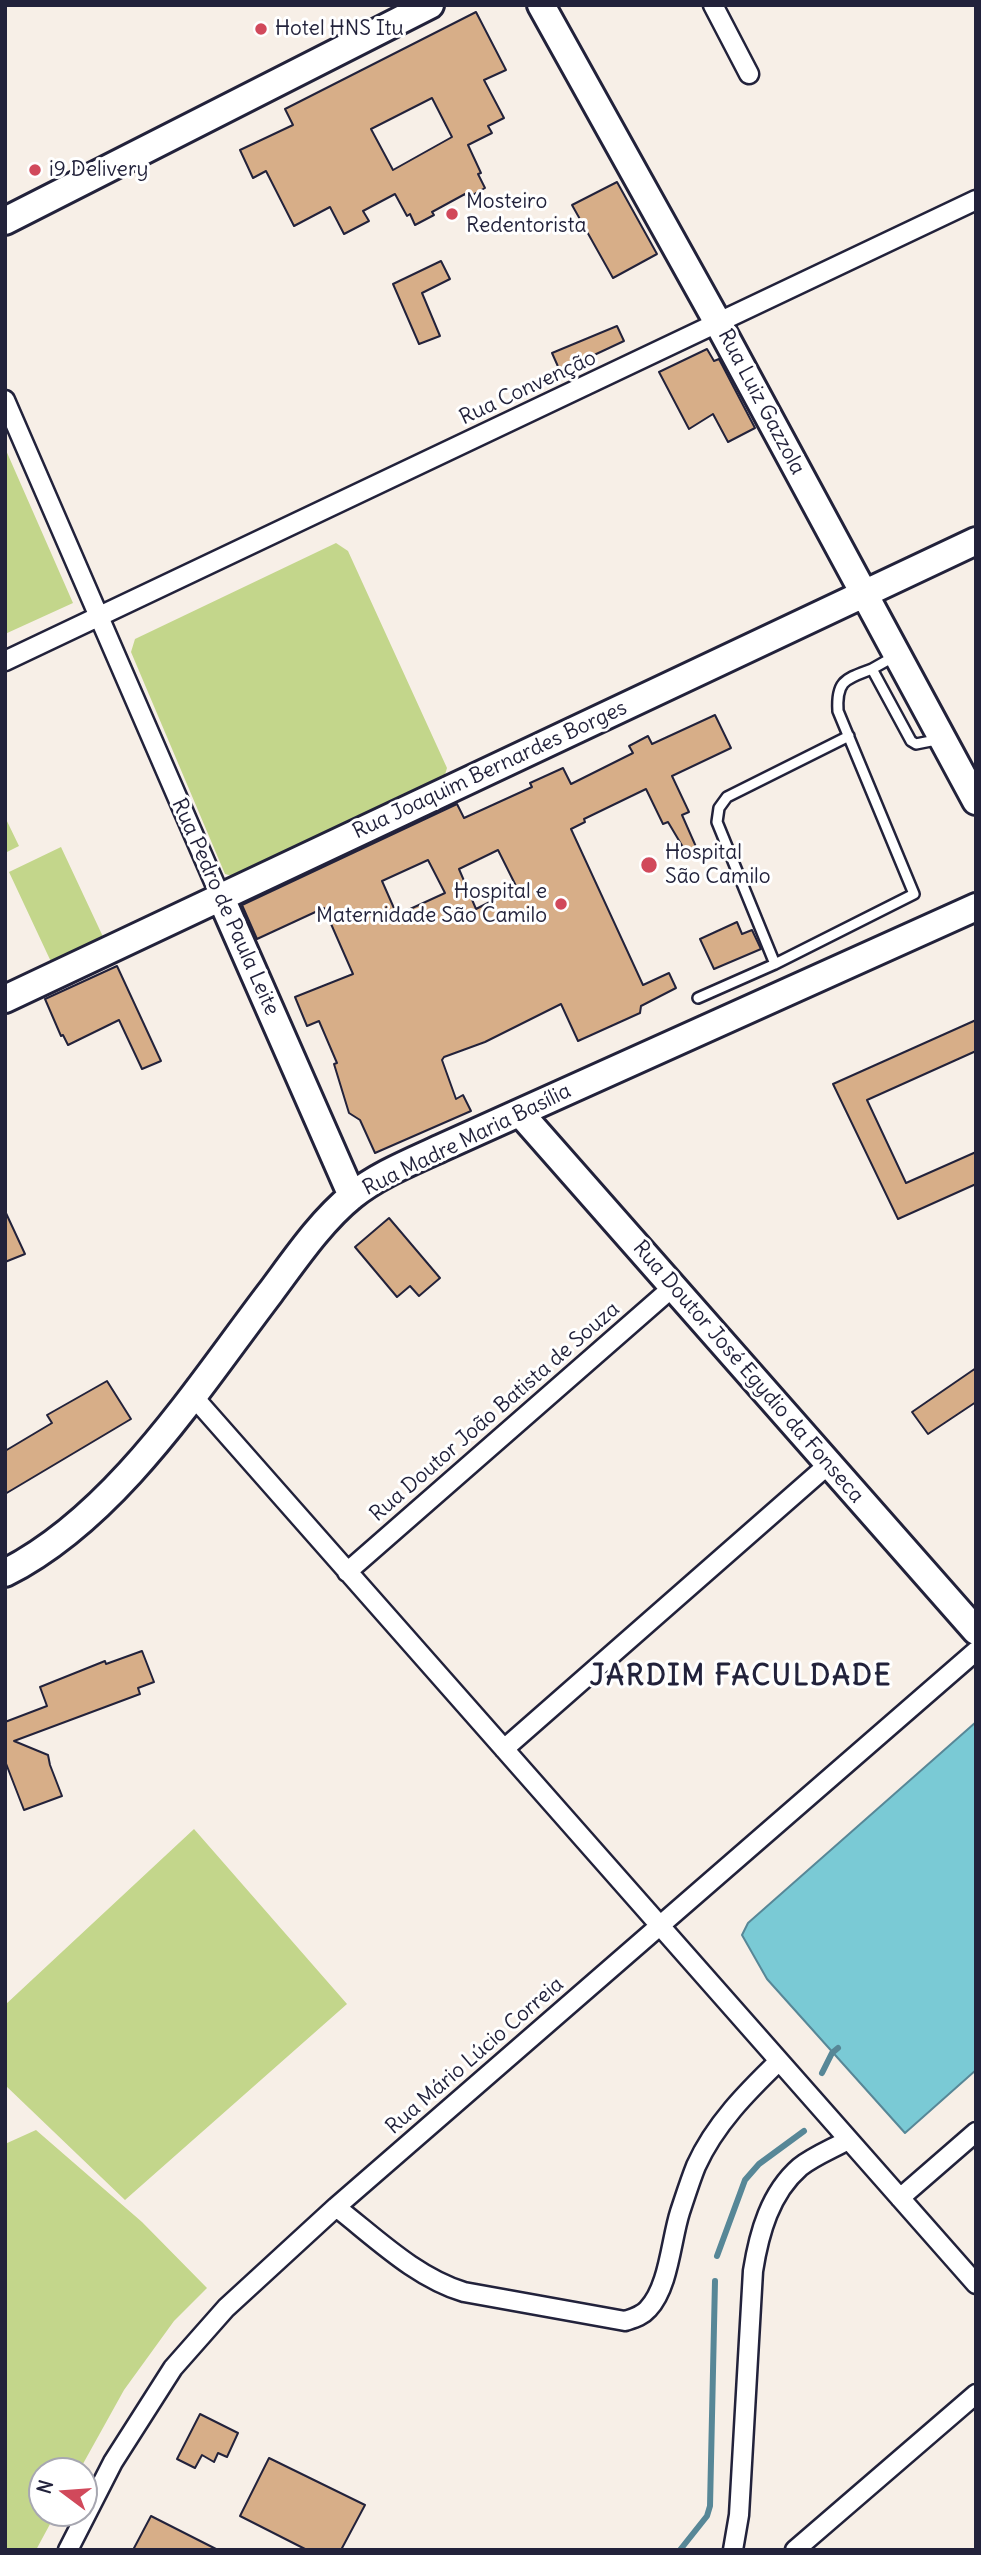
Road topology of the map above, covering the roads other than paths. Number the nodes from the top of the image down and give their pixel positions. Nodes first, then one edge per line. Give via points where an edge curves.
1 (430, 5) edge
2 (541, 5) edge
3 (713, 5) edge
4 (749, 74) dead end
5 (976, 200) edge
6 (5, 221) edge
7 (718, 323) junction
8 (5, 400) edge
9 (976, 541) edge
10 (864, 593) junction
11 (100, 616) junction
12 (897, 655) junction
13 (5, 661) edge
14 (872, 669) junction
15 (849, 736) junction
16 (942, 739) junction
17 (976, 801) edge
18 (221, 898) junction
19 (976, 907) edge
20 (775, 964) junction
21 (698, 998) dead end
22 (5, 999) edge
23 (520, 1113) junction
24 (352, 1196) junction
25 (673, 1287) junction
26 (192, 1395) junction
27 (829, 1464) junction
28 (347, 1572) junction
29 (5, 1573) edge
30 (976, 1631) edge
31 (976, 1651) edge
32 (503, 1749) junction
33 (659, 1926) junction
34 (779, 2061) junction
35 (976, 2132) edge
36 (848, 2140) junction
37 (900, 2198) junction
38 (336, 2207) junction
39 (976, 2284) edge
40 (976, 2394) edge
41 (68, 2550) edge
42 (733, 2550) edge
43 (794, 2550) edge

1 - 6 street
2 - 7 street, Rua Luiz Gazzola
3 - 4 street
5 - 7 street, Rua Convenção
7 - 10 street, Rua Luiz Gazzola
7 - 11 street, Rua Convenção
8 - 11 street, Rua Pedro de Paula Leite
9 - 10 street, Rua Joaquim Bernardes Borges
10 - 12 street, Rua Luiz Gazzola
10 - 18 street, Rua Joaquim Bernardes Borges
11 - 13 street, Rua Convenção
11 - 18 street, Rua Pedro de Paula Leite
12 - 14 lane
12 - 16 street, Rua Luiz Gazzola
14 - 15 lane via 845,680 837,693 838,710
14 - 16 lane via 911,741
15 - 20 lane via 727,797 719,808 718,822
15 - 20 lane via 914,894
16 - 17 street, Rua Luiz Gazzola
18 - 22 street, Rua Joaquim Bernardes Borges
18 - 24 street, Rua Pedro de Paula Leite
19 - 23 street, Rua Madre Maria Basília
20 - 21 lane
23 - 24 street, Rua Madre Maria Basília via 396,1170
23 - 25 street, Rua Doutor José Egydio da Fonseca
24 - 26 street, Rua Madre Maria Basília via 289,1267
25 - 27 street, Rua Doutor José Egydio da Fonseca
25 - 28 street, Rua Doutor João Batista de Souza
26 - 28 street
26 - 29 street, Rua Madre Maria Basília via 92,1510 50,1545
27 - 30 street, Rua Doutor José Egydio da Fonseca
27 - 32 street
28 - 32 street
31 - 33 street, Rua Mário Lúcio Correia
32 - 33 street
33 - 34 street
33 - 38 street, Rua Mário Lúcio Correia
34 - 36 street
34 - 38 street via 742,2096 715,2132 696,2166 659,2292 641,2315 625,2321 443,2285 419,2272
35 - 37 street
36 - 37 street
36 - 42 street via 799,2169 771,2206 761,2232 753,2271
37 - 39 street
38 - 41 street, Rua Mário Lúcio Correia via 226,2308 173,2368 113,2462
40 - 43 street

